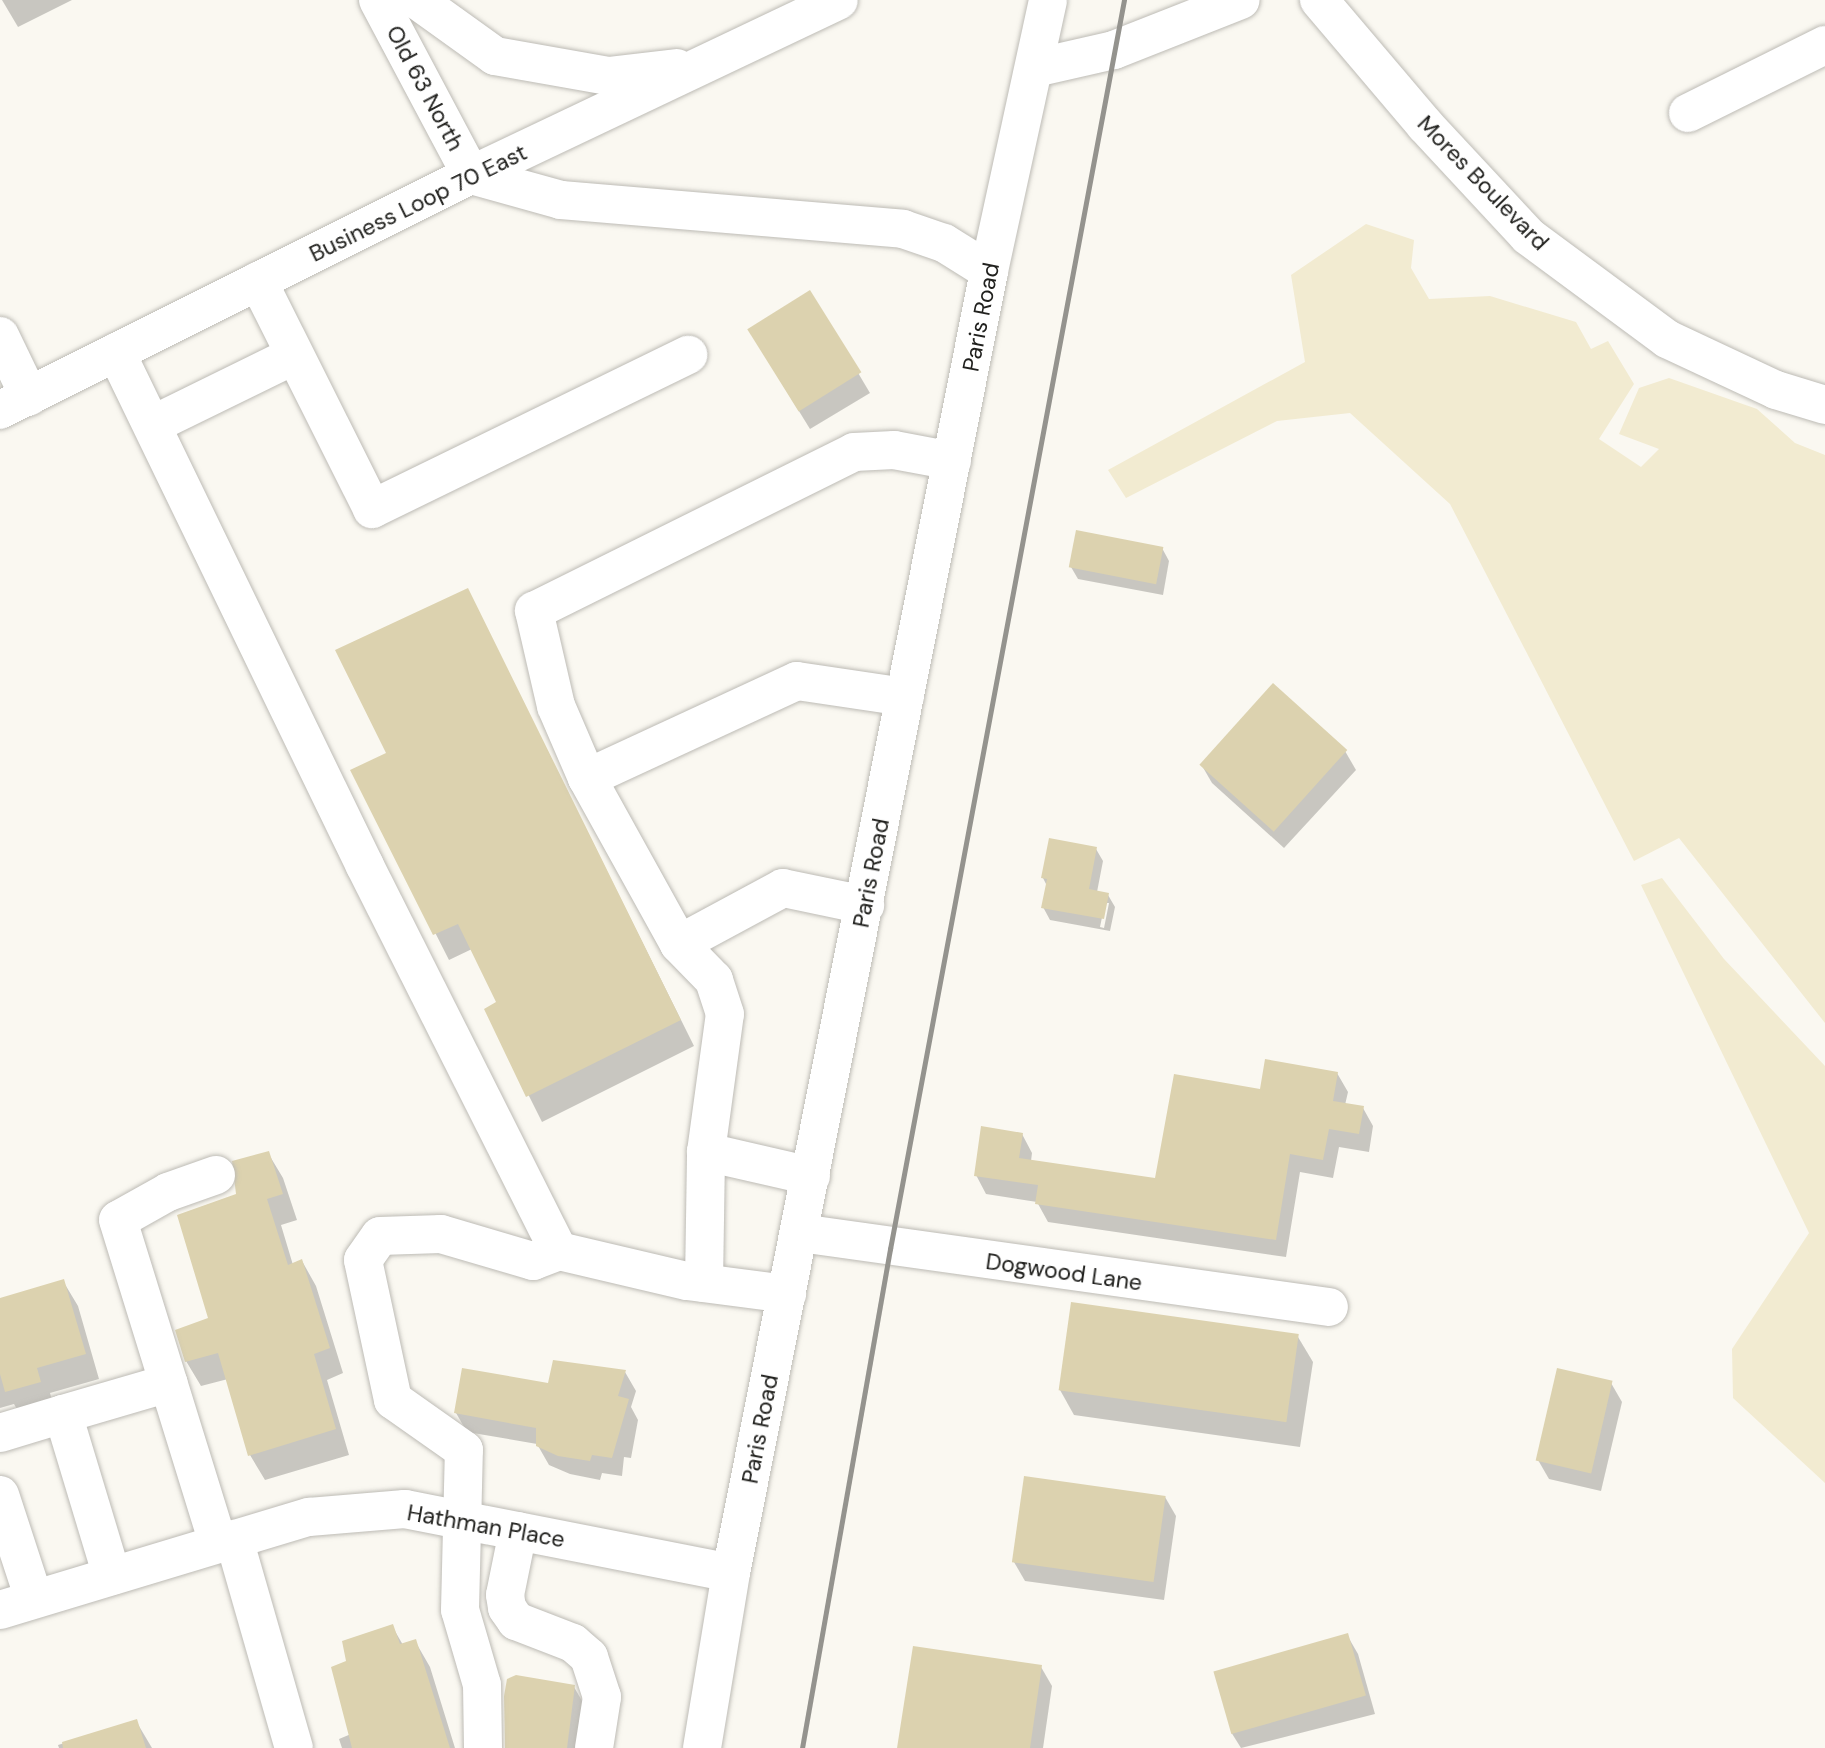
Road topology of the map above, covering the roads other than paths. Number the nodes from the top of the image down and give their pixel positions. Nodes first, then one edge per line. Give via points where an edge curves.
1 (378, 0) edge
2 (416, 0) edge
3 (839, 0) edge
4 (1048, 0) edge
5 (1241, 0) edge
6 (1319, 0) edge
7 (1825, 45) edge
8 (710, 64) junction
9 (1035, 68) junction
10 (1688, 113) dead end
11 (471, 175) junction
12 (989, 271) junction
13 (258, 281) junction
14 (0, 336) edge
15 (116, 352) junction
16 (688, 355) dead end
17 (293, 356) junction
18 (14, 403) edge
19 (1825, 405) edge
20 (152, 425) junction
21 (952, 461) junction
22 (905, 697) junction
23 (587, 778) junction
24 (865, 905) junction
25 (678, 944) junction
26 (706, 1152) junction
27 (216, 1175) dead end
28 (811, 1176) junction
29 (800, 1233) junction
30 (559, 1251) junction
31 (704, 1283) junction
32 (787, 1294) junction
33 (1329, 1307) dead end
34 (169, 1383) junction
35 (63, 1414) junction
36 (0, 1433) edge
37 (0, 1496) edge
38 (459, 1520) junction
39 (519, 1531) junction
40 (226, 1542) junction
41 (731, 1573) junction
42 (112, 1576) junction
43 (17, 1605) edge
44 (295, 1748) edge
45 (483, 1748) edge
46 (594, 1748) edge
47 (702, 1748) edge

1 - 11 main road, Old 63 North
2 - 8 main road via 495,56 608,76
3 - 8 main road, Business Loop 70 East
4 - 9 main road, Paris Road
5 - 9 main road via 1114,50
6 - 19 main road, Mores Boulevard via 1425,125 1548,251 1667,339 1776,390
7 - 10 main road
8 - 11 main road, Business Loop 70 East
9 - 12 main road, Paris Road
11 - 12 main road via 561,200 903,229 944,243
11 - 13 main road, Business Loop 70 East
12 - 21 main road, Paris Road
13 - 15 main road, Business Loop 70 East
13 - 17 main road
14 - 18 main road
15 - 18 main road, Business Loop 70 East
15 - 20 main road
16 - 17 main road via 372,509
17 - 20 main road
20 - 30 main road via 365,866
21 - 22 main road, Paris Road
21 - 23 main road via 894,450 854,452 534,611 556,706
22 - 23 main road via 797,681
22 - 24 main road, Paris Road
23 - 25 main road
24 - 25 main road via 783,888
24 - 28 main road, Paris Road
25 - 26 main road via 713,980 725,1014
26 - 28 main road
26 - 31 main road
27 - 34 main road via 168,1192 118,1220
28 - 29 main road, Paris Road
29 - 32 main road, Paris Road
29 - 33 main road, Dogwood Lane
30 - 31 main road
30 - 38 main road via 533,1261 441,1234 380,1236 363,1260 393,1400 464,1450
31 - 32 main road
32 - 41 main road, Paris Road
34 - 35 main road
34 - 40 main road
35 - 36 main road
35 - 42 main road
37 - 43 main road
38 - 39 main road, Hathman Place
38 - 40 main road, Hathman Place via 405,1509 309,1517
38 - 45 main road via 460,1610 482,1685
39 - 41 main road, Hathman Place
39 - 46 main road via 505,1595 507,1608 516,1621 573,1643 589,1657 602,1697
40 - 42 main road, Hathman Place
40 - 44 main road
41 - 47 main road, Paris Road
42 - 43 main road, Hathman Place

